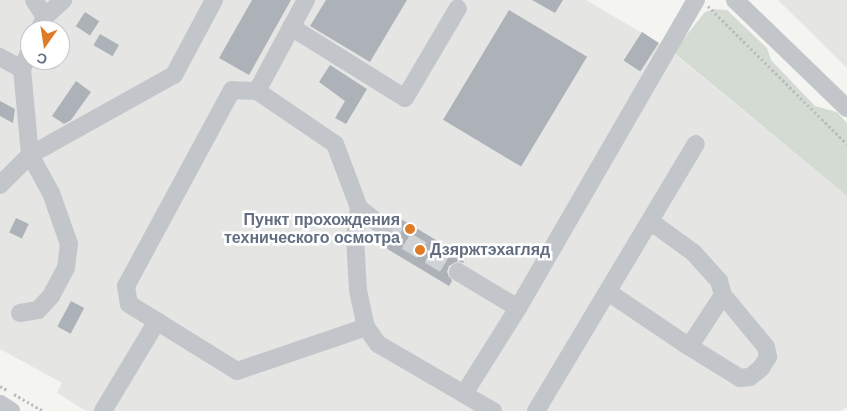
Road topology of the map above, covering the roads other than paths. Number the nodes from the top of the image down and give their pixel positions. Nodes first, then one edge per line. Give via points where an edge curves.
1 (34, 0) edge
2 (63, 0) edge
3 (214, 0) edge
4 (306, 0) edge
5 (696, 0) edge
6 (735, 0) edge
7 (458, 8) dead end
8 (41, 20) edge
9 (45, 20) edge
10 (291, 27) junction
11 (0, 57) edge
12 (20, 68) edge
13 (22, 70) edge
14 (257, 92) junction
15 (847, 108) edge
16 (696, 144) dead end
17 (30, 155) junction
18 (0, 185) edge
19 (359, 208) junction
20 (650, 221) junction
21 (383, 227) tunnel mouth
22 (458, 272) tunnel mouth
23 (608, 292) junction
24 (723, 295) junction
25 (518, 308) junction
26 (20, 314) dead end
27 (157, 321) junction
28 (366, 328) junction
29 (685, 344) junction
30 (464, 394) junction
31 (0, 404) edge
32 (11, 411) edge
33 (103, 411) edge
34 (493, 411) edge
35 (536, 411) edge

1 - 8 street
2 - 9 street
3 - 17 street via 174,75
4 - 10 street
5 - 25 street
6 - 15 street
7 - 10 street via 405,98
10 - 14 street
11 - 12 street
13 - 17 street
14 - 19 street via 334,144
14 - 27 street via 232,90 126,286 129,304
16 - 20 street
17 - 18 street
17 - 26 street via 51,194 69,244 66,268 52,296 38,310
19 - 21 street
19 - 28 street via 355,238 358,290
20 - 23 street
20 - 24 street via 694,253 719,281
22 - 25 street
23 - 29 street
23 - 35 street
24 - 29 street via 693,341
24 - 29 street via 766,347 768,357 762,368 750,377 740,378
25 - 30 street
27 - 28 street via 237,371
27 - 33 street
28 - 30 street via 378,344
30 - 34 street
31 - 32 street

